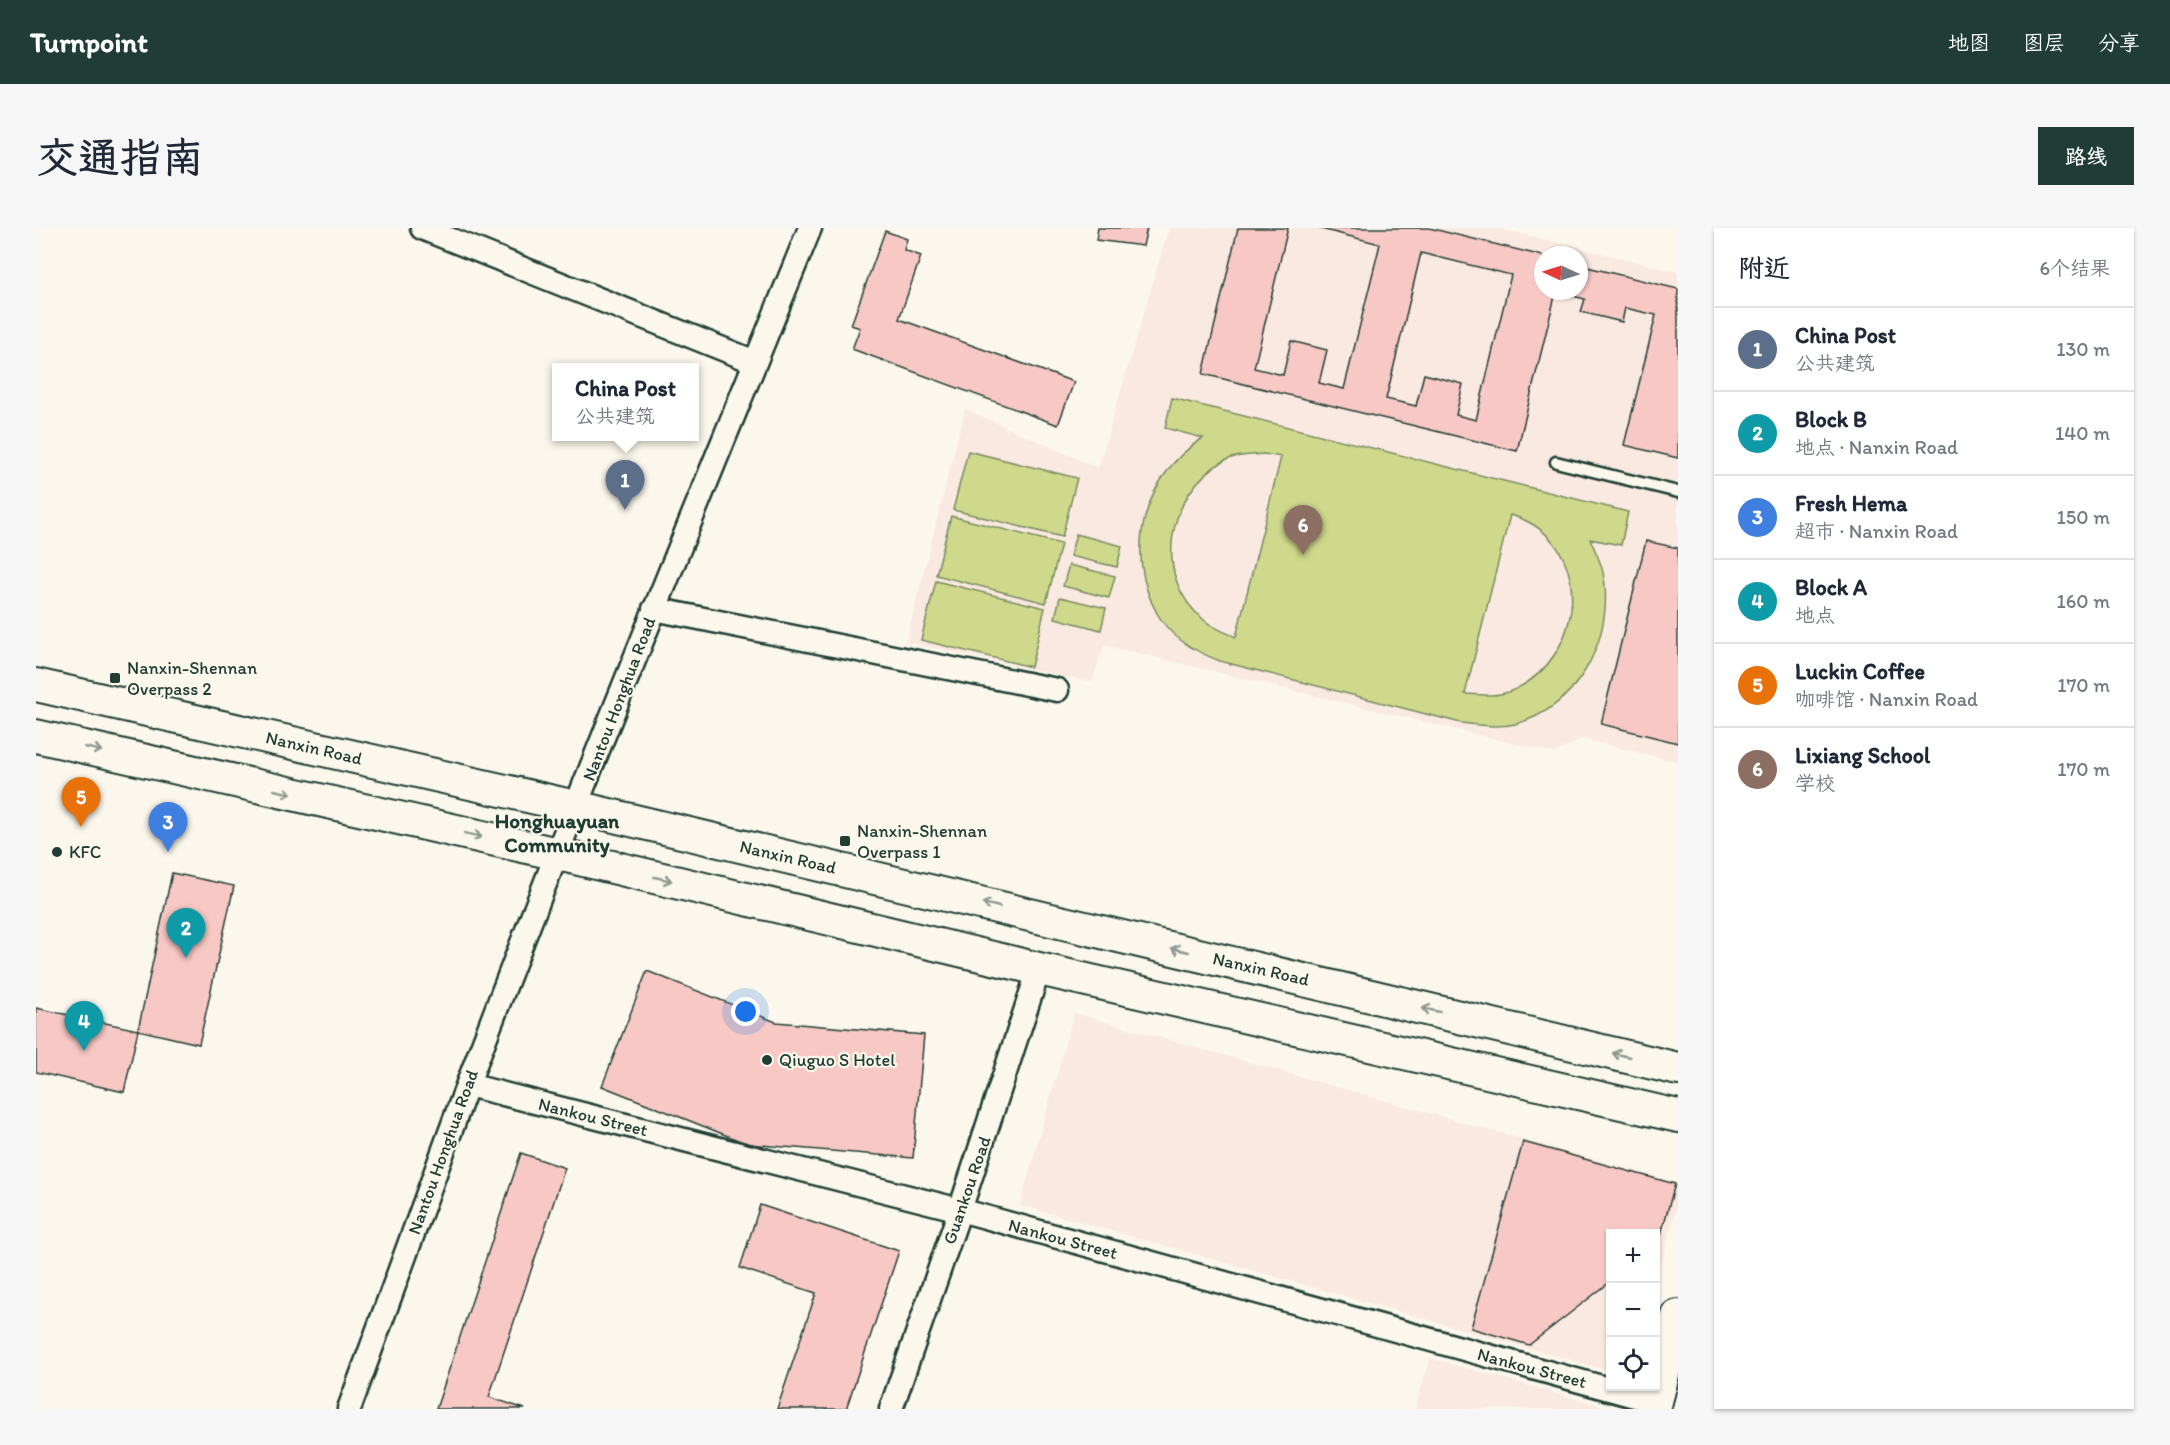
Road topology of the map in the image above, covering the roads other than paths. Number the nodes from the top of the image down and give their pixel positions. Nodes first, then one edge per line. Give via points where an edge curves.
1 (422, 228) edge
2 (810, 228) edge
3 (755, 362) junction
4 (1556, 462) dead end
5 (1678, 492) edge
6 (654, 609) junction
7 (36, 685) edge
8 (1057, 690) dead end
9 (36, 736) edge
10 (576, 807) junction
11 (558, 854) junction
12 (1040, 969) junction
13 (1678, 1069) edge
14 (468, 1085) junction
15 (1678, 1116) edge
16 (960, 1210) junction
17 (1678, 1316) edge
18 (1655, 1406) edge
19 (349, 1409) edge
20 (891, 1409) edge

1 - 3 street
2 - 3 street, Nantou Honghua Road
3 - 6 street, Nantou Honghua Road
4 - 5 lane
6 - 8 street
6 - 10 street, Nantou Honghua Road
7 - 10 main road, Nanxin Road
9 -> 11 main road
10 - 11 street, Nantou Honghua Road
13 -> 10 main road, Nanxin Road
11 -> 12 main road
11 - 14 street, Nantou Honghua Road
12 - 15 main road
12 - 16 street, Guankou Road
14 - 16 street, Nankou Street
14 - 19 street, Nantou Honghua Road
16 - 18 street, Nankou Street
16 - 20 street, Guankou Road
17 - 18 main road

